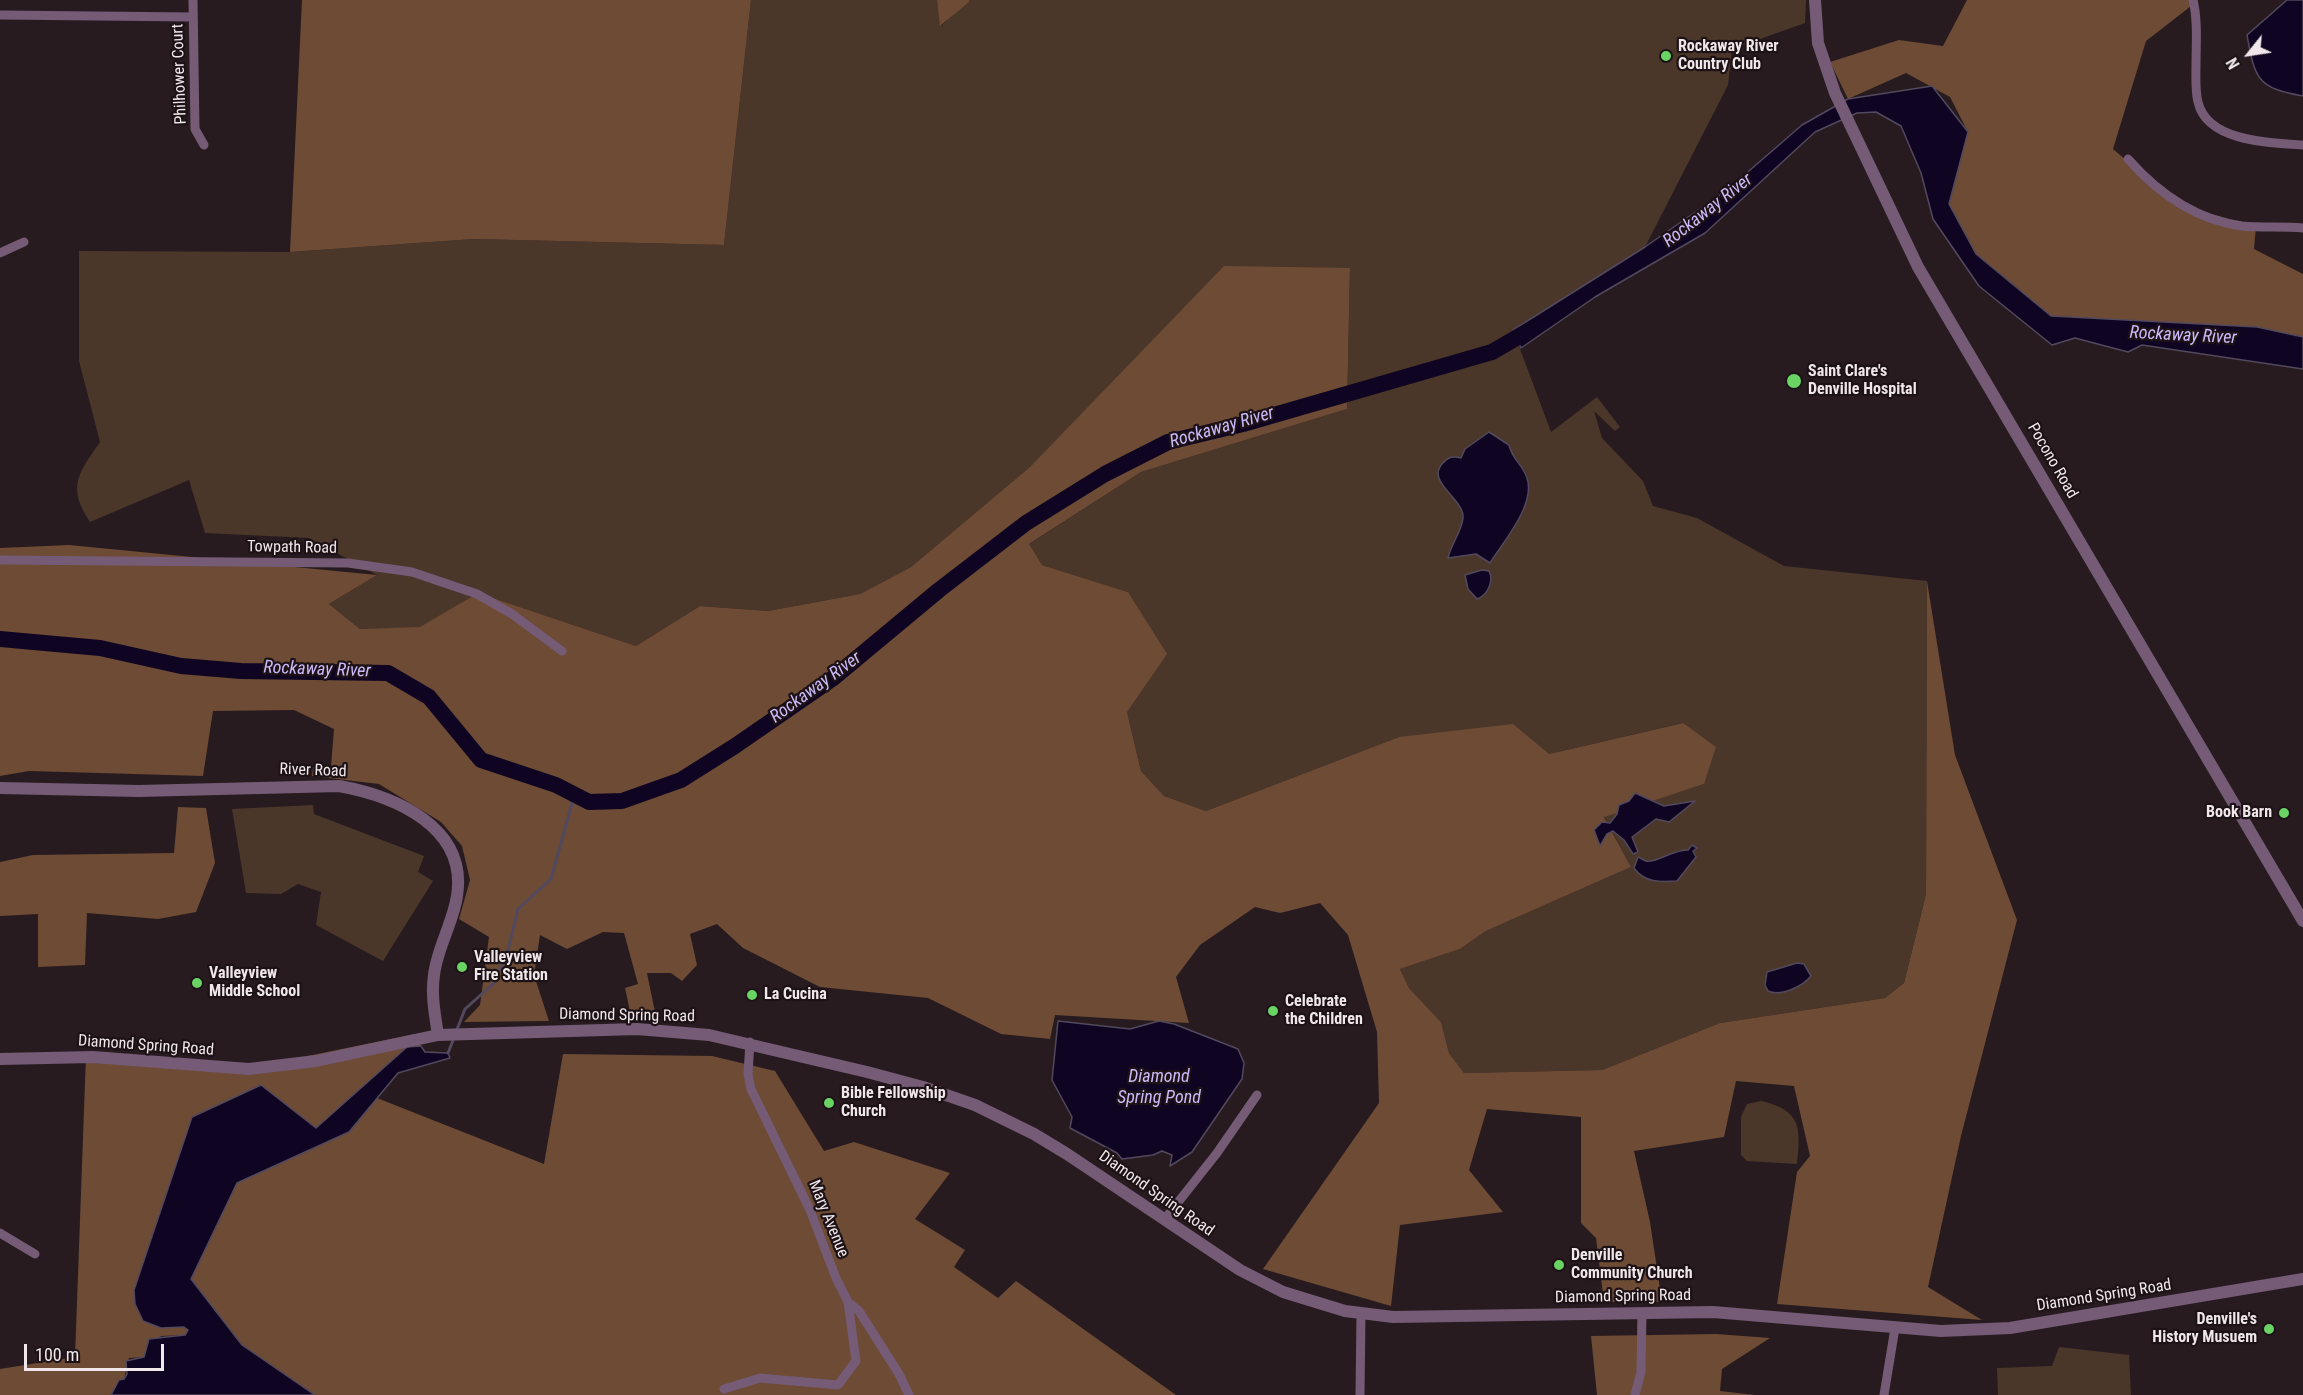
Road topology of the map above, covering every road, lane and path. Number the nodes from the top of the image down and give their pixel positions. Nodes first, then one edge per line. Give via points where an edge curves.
1 (193, 0) edge
2 (1815, 0) edge
3 (2193, 0) edge
4 (0, 15) edge
5 (193, 16) junction
6 (204, 145) dead end
7 (2303, 145) edge
8 (2128, 159) dead end
9 (2303, 228) edge
10 (24, 242) dead end
11 (0, 253) edge
12 (0, 560) edge
13 (562, 651) dead end
14 (0, 788) edge
15 (2303, 921) edge
16 (443, 1034) junction
17 (750, 1042) junction
18 (0, 1059) edge
19 (1257, 1095) dead end
20 (1164, 1220) junction
21 (0, 1233) edge
22 (35, 1254) dead end
23 (2303, 1279) edge
24 (848, 1302) junction
25 (1361, 1313) junction
26 (1642, 1313) junction
27 (1895, 1328) junction
28 (724, 1389) dead end
29 (909, 1395) edge
30 (1360, 1395) edge
31 (1635, 1395) edge
32 (1884, 1395) edge

1 - 5 street, Philhower Court
2 - 15 street, Pocono Road via 1818,43 1834,93 1918,267
3 - 7 street via 2198,102 2206,117 2223,130 2247,140
4 - 5 street
5 - 6 street, Philhower Court via 195,129
8 - 9 street via 2166,195 2216,220 2244,226
10 - 11 street
12 - 13 street, Towpath Road via 348,563 412,572 477,594
14 - 16 street, River Road via 139,791 339,786 368,791 414,811 442,836 457,868 454,908 433,978 433,998
16 - 17 street, Diamond Spring Road via 663,1030
16 - 18 street, Diamond Spring Road via 316,1061 249,1069 93,1057
17 - 20 street, Diamond Spring Road via 923,1087 975,1106 1034,1134
17 - 24 street, Mary Avenue via 751,1089 810,1210
19 - 20 street
20 - 25 street, Diamond Spring Road via 1261,1282 1304,1300
21 - 22 street
23 - 27 street, Diamond Spring Road via 2010,1328
24 - 28 street via 856,1361 838,1385 760,1378
24 - 29 street, Mary Avenue via 859,1311
25 - 26 street, Diamond Spring Road via 1393,1317
25 - 30 street
26 - 27 street, Diamond Spring Road via 1713,1312
26 - 31 street via 1641,1372
27 - 32 street

